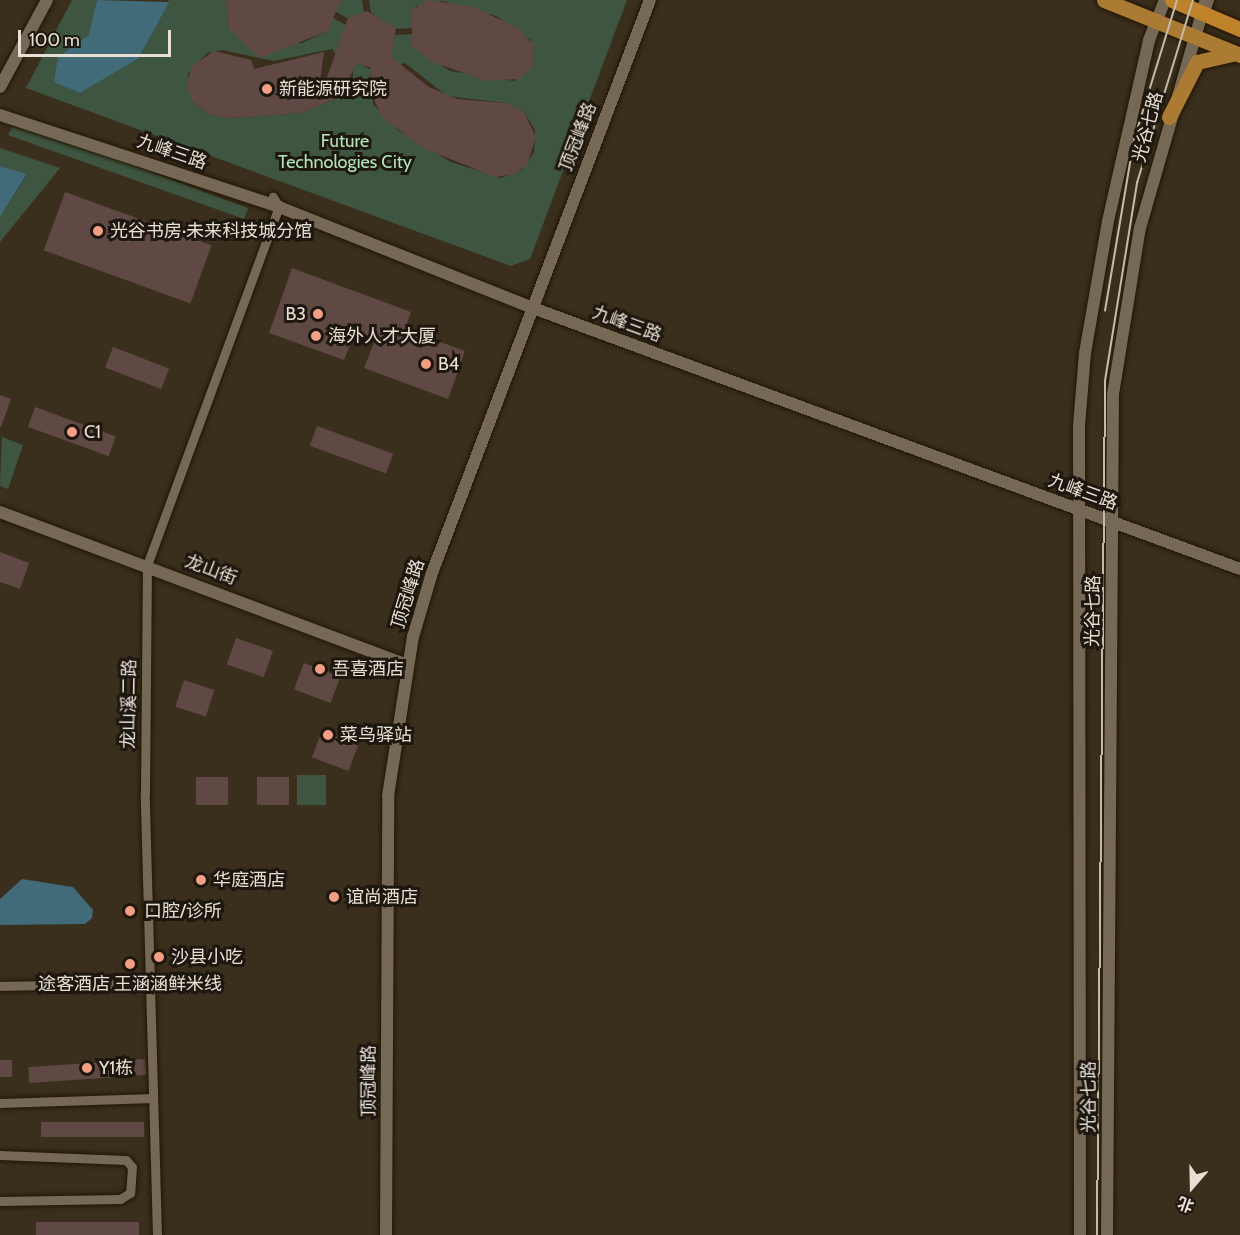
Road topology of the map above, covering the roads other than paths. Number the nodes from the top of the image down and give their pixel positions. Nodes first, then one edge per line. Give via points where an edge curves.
1 (47, 0) edge
2 (650, 0) edge
3 (1104, 0) edge
4 (1165, 0) edge
5 (1172, 0) edge
6 (1204, 7) edge
7 (1156, 21) junction
8 (1240, 28) edge
9 (1193, 36) junction
10 (1238, 54) edge
11 (0, 87) edge
12 (0, 115) edge
13 (1169, 117) junction
14 (276, 202) junction
15 (533, 308) junction
16 (1082, 510) junction
17 (0, 513) edge
18 (1112, 522) junction
19 (147, 565) junction
20 (1240, 569) edge
21 (407, 665) junction
22 (150, 983) junction
23 (0, 986) edge
24 (153, 1098) junction
25 (0, 1103) edge
26 (0, 1155) edge
27 (0, 1201) edge
28 (157, 1235) edge
29 (386, 1235) edge
30 (1080, 1235) edge
31 (1107, 1235) edge

1 - 11 street
2 - 15 street, 顶冠峰路
3 - 7 main road
4 - 7 street, 光谷七路
5 - 6 highway
6 - 8 highway
6 - 9 street, 光谷七路
7 - 9 main road
7 - 16 street, 光谷七路 via 1121,153 1085,353
9 - 10 main road
9 - 13 street, 光谷七路
10 - 13 main road via 1197,62
12 - 14 street, 九峰三路
13 - 18 street, 光谷七路 via 1140,228 1116,364
14 - 15 street, 九峰三路
14 - 19 street, 龙山溪二路
15 - 16 street, 九峰三路
15 - 21 street, 顶冠峰路 via 432,573
16 - 18 street, 九峰三路
16 - 30 street, 光谷七路
17 - 19 street, 龙山街
18 - 20 street, 九峰三路
18 - 31 street, 光谷七路
19 - 21 street, 龙山街
19 - 22 street, 龙山溪二路
21 - 29 street, 顶冠峰路 via 388,796
22 - 23 street
22 - 24 street, 龙山溪二路
24 - 25 street
24 - 28 street, 龙山溪二路
26 - 27 street via 126,1160 132,1167 130,1193 120,1199

